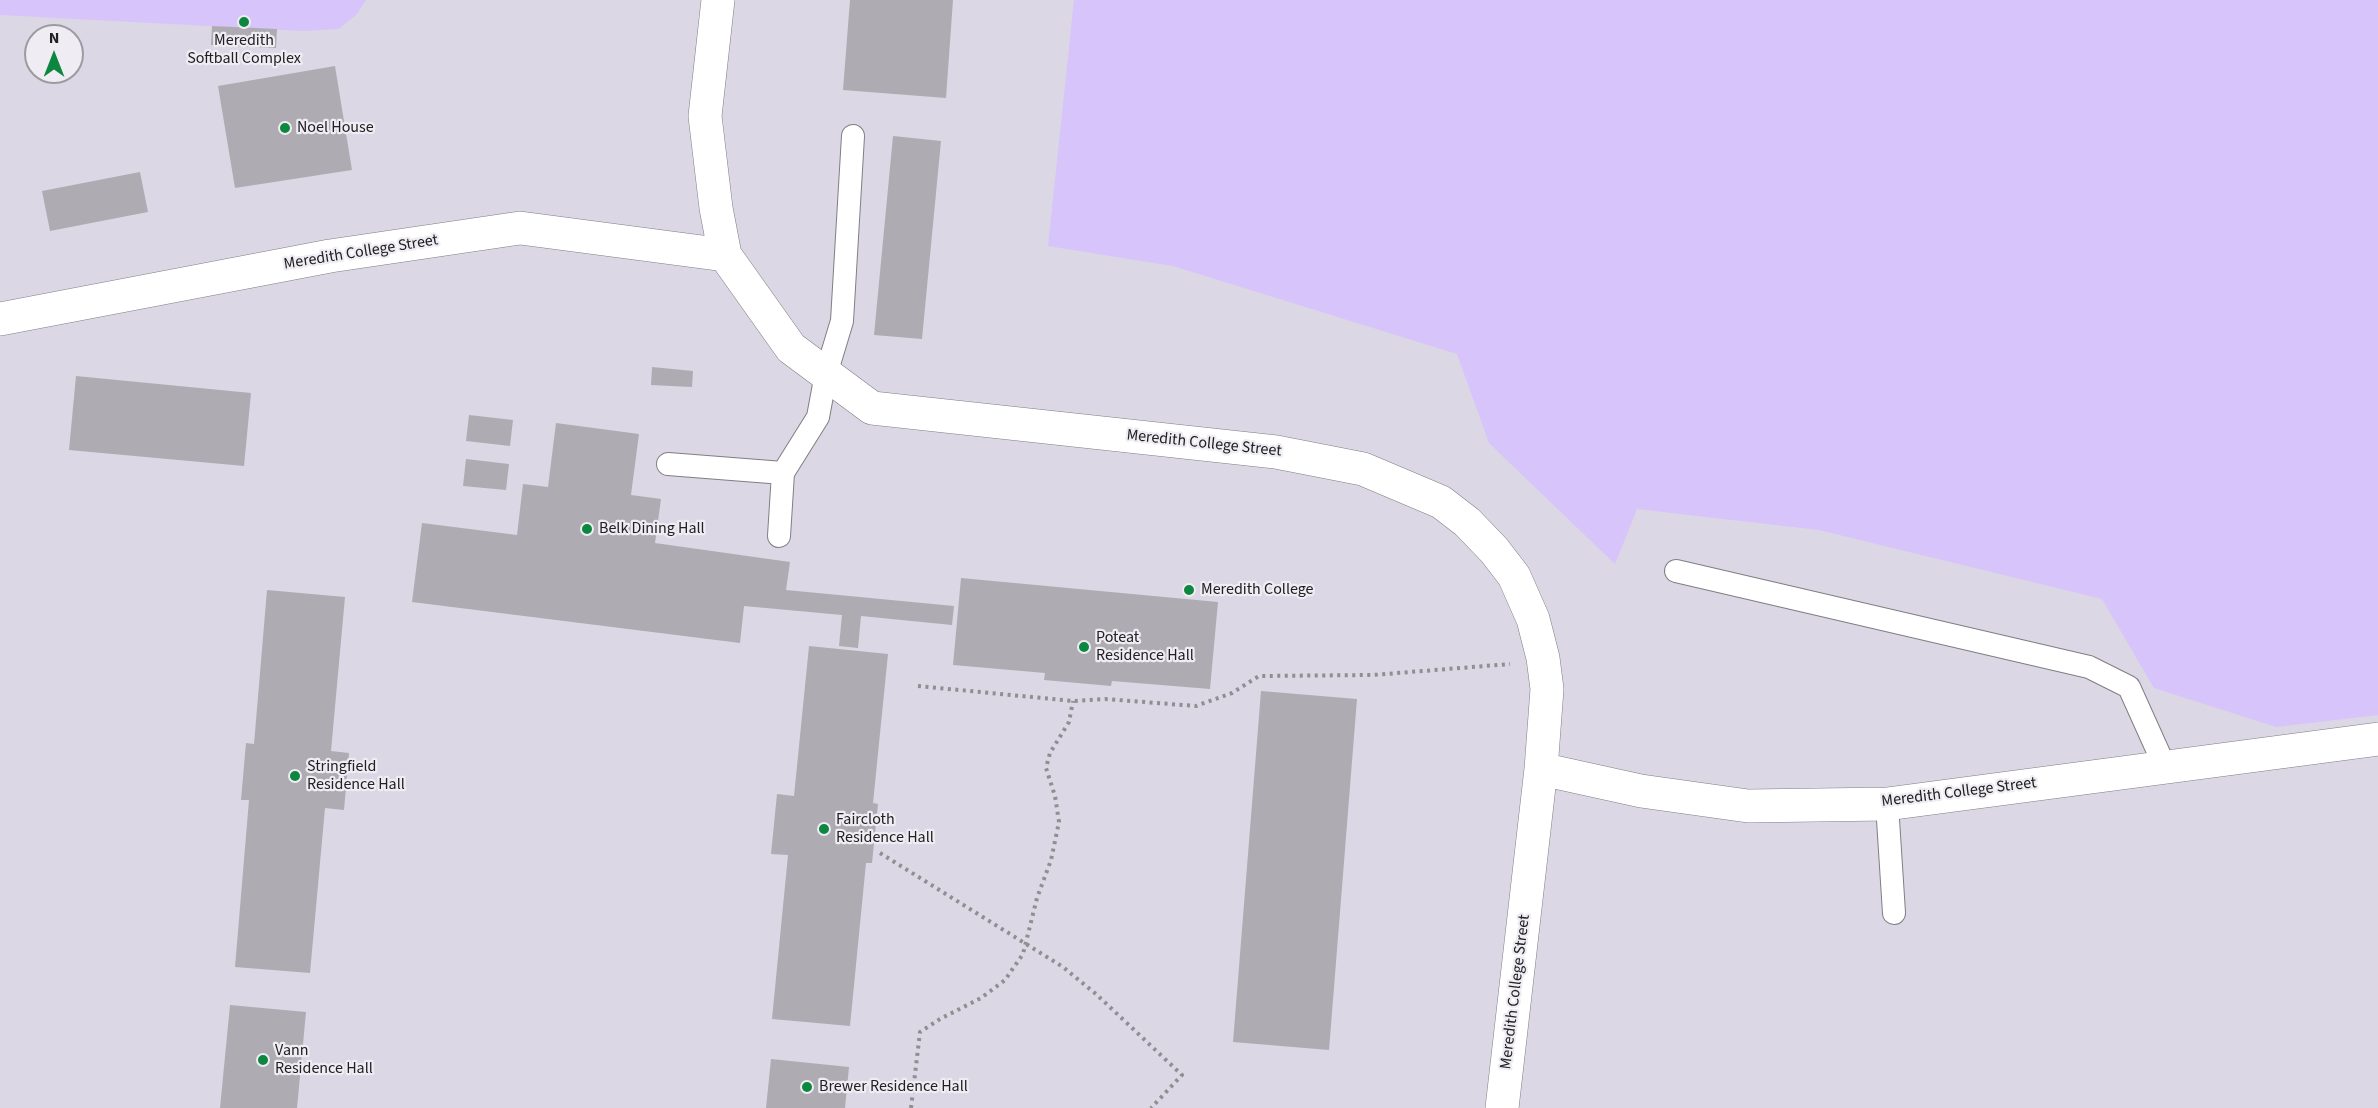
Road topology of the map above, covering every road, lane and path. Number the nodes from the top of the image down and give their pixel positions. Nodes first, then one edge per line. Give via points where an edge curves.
1 (717, 0) edge
2 (853, 136) dead end
3 (725, 255) junction
4 (0, 319) edge
5 (826, 374) junction
6 (668, 464) dead end
7 (783, 473) junction
8 (779, 536) dead end
9 (1676, 571) dead end
10 (1511, 664) dead end
11 (918, 686) dead end
12 (1073, 701) junction
13 (2378, 739) edge
14 (2165, 766) junction
15 (1542, 769) junction
16 (1887, 804) junction
17 (880, 853) dead end
18 (1894, 913) dead end
19 (1026, 944) junction
20 (911, 1108) edge
21 (1150, 1108) edge
22 (1502, 1108) edge

1 - 3 street, Meredith College Street via 705,116
2 - 5 lane via 842,321
3 - 4 street, Meredith College Street via 520,228 330,256
3 - 5 street, Meredith College Street via 791,348
5 - 7 lane via 818,417
5 - 15 street, Meredith College Street via 873,408 1302,455 1363,469 1441,502 1494,550 1514,576 1533,619 1547,689
6 - 7 lane
7 - 8 lane
9 - 14 lane via 2089,667 2129,687
10 - 12 path via 1373,675 1259,676 1232,693 1196,706 1105,699
11 - 12 path
12 - 19 path via 1069,722 1050,753 1046,768 1059,822
13 - 14 street, Meredith College Street
14 - 16 street, Meredith College Street
15 - 16 street, Meredith College Street via 1641,791 1748,806
15 - 22 street, Meredith College Street
16 - 18 lane
17 - 19 path
19 - 20 path via 1005,980 920,1032
19 - 21 path via 1064,967 1182,1075

